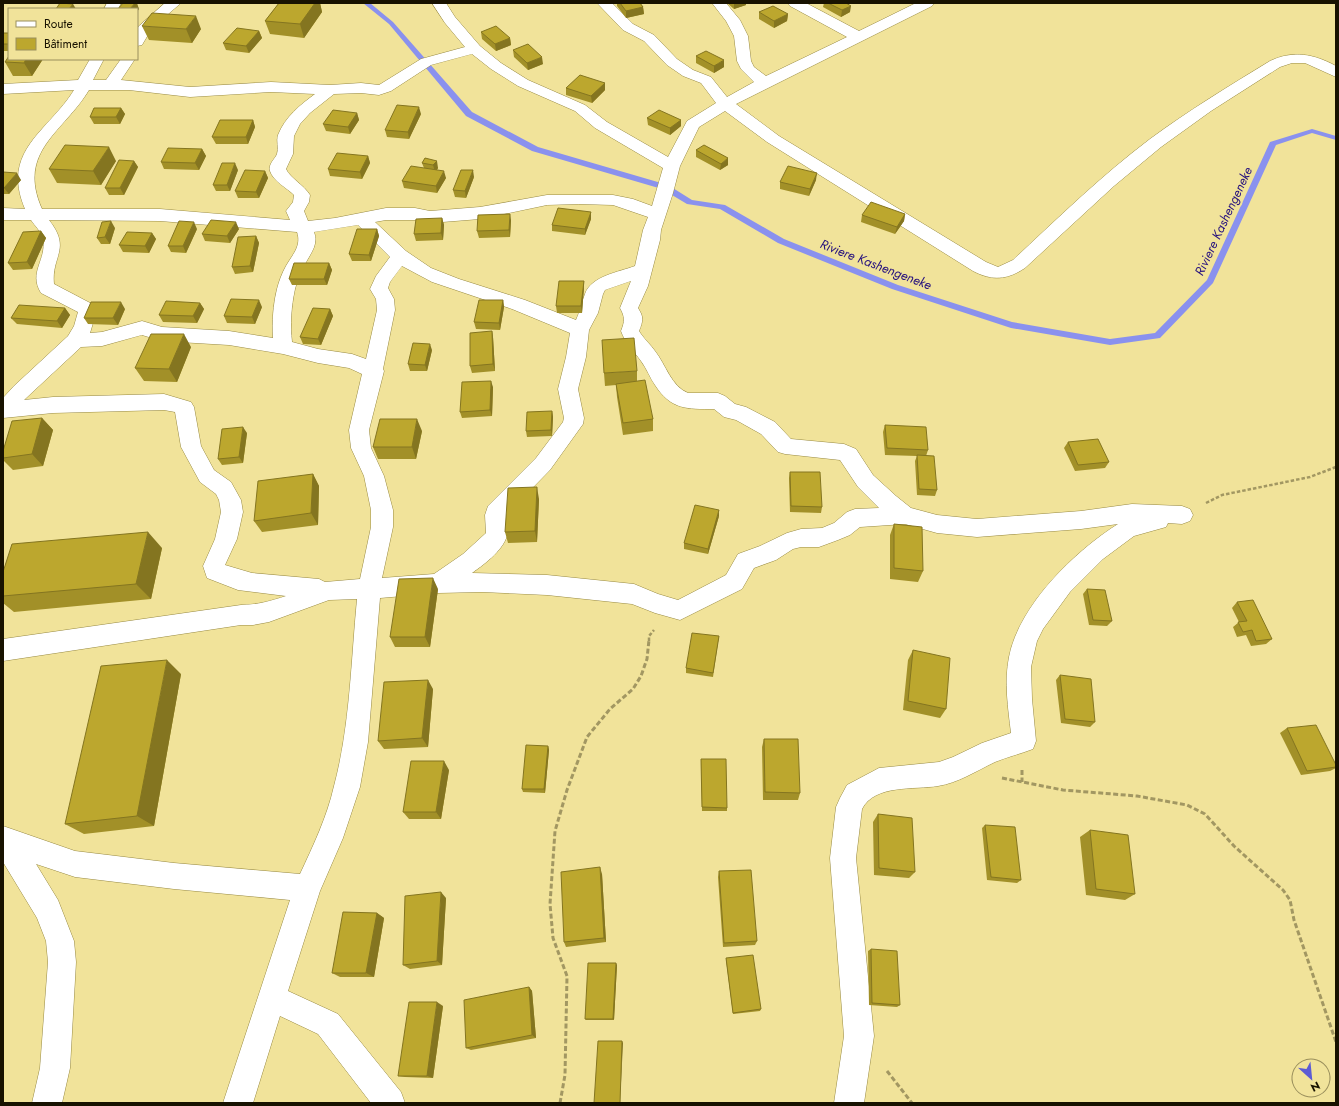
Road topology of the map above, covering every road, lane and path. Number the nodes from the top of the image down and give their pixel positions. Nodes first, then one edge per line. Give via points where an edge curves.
1 (174, 3) edge
2 (439, 3) edge
3 (604, 3) edge
4 (719, 3) edge
5 (795, 3) edge
6 (927, 3) edge
7 (859, 37) junction
8 (138, 40) edge
9 (475, 49) junction
10 (97, 60) edge
11 (127, 60) edge
12 (1336, 72) edge
13 (764, 83) junction
14 (84, 86) junction
15 (110, 86) junction
16 (3, 89) edge
17 (330, 90) junction
18 (725, 104) junction
19 (672, 166) junction
20 (3, 214) edge
21 (656, 214) junction
22 (36, 215) junction
23 (363, 220) junction
24 (302, 227) junction
25 (401, 256) junction
26 (643, 270) junction
27 (580, 330) junction
28 (77, 340) junction
29 (283, 346) junction
30 (374, 371) junction
31 (4, 410) edge
32 (1336, 467) edge
33 (1182, 514) junction
34 (905, 515) junction
35 (438, 583) junction
36 (369, 589) junction
37 (329, 590) junction
38 (680, 610) junction
39 (3, 650) edge
40 (958, 768) junction
41 (4, 840) edge
42 (307, 888) junction
43 (272, 998) junction
44 (1336, 1042) edge
45 (47, 1103) edge
46 (238, 1103) edge
47 (390, 1103) edge
48 (560, 1103) edge
49 (849, 1103) edge

1 - 8 street via 146,26
2 - 9 street
3 - 18 street via 628,27 649,38 672,62 688,73 706,80
4 - 13 street via 733,20 741,36 744,61 748,69
5 - 7 street
6 - 7 street
7 - 13 street
9 - 17 street via 426,62 382,89
9 - 19 street via 496,66 523,82 580,108 601,125
10 - 14 street
11 - 15 street
12 - 18 street via 1308,59 1297,56 1285,58 1190,118 1140,155 1020,264 999,274 965,258 773,139
13 - 18 street
14 - 15 street
14 - 16 street
14 - 22 street via 40,137 31,153 26,184
15 - 17 street via 130,85 190,92 271,86
17 - 24 street via 299,114 285,137 286,153 278,167 283,177 302,195 295,211
18 - 19 street via 693,124
19 - 21 street
20 - 22 street
21 - 23 street via 613,200 561,200 535,202 480,213 430,217 400,213
21 - 26 street
22 - 24 street via 160,215
22 - 28 street via 51,234 53,245 43,279 44,284 47,289 87,310
23 - 24 street
23 - 25 street
24 - 29 street via 307,235 307,242 284,297 281,324
25 - 27 street via 447,282 546,314
25 - 30 street via 382,280 379,289 384,293 386,301 385,318
26 - 27 street via 599,286
26 - 34 street via 629,308 634,321 630,331 669,391 686,401 718,402 731,412 739,412 768,428 785,446 849,455 854,467 878,495
27 - 35 street via 568,389 573,424 542,464 496,512 494,519 497,533 489,544 460,569
28 - 29 street via 102,339 142,328 162,334 229,338
28 - 31 street via 23,388
29 - 30 street via 318,356 352,361
30 - 36 street via 359,430 361,448 374,476 382,510 382,527
31 - 37 street via 53,405 164,402 184,407 190,447 207,476 224,488 230,500 232,512 226,539 214,566 215,571 229,578 279,587
32 - 33 path via 1310,477 1222,495
33 - 34 street via 1132,513 1081,520 977,528 937,524
33 - 40 street via 1144,523 1125,531 1095,552 1059,588 1034,621 1021,656 1019,700 1024,741 991,751
34 - 38 street via 855,518 830,534 787,542 746,561 734,582
35 - 36 street
35 - 38 street via 547,584 634,594
36 - 37 street
36 - 42 street via 356,742 347,787 330,838
37 - 39 street via 253,615
38 - 48 path via 662,620 649,636 647,659 641,676 587,737 555,831 550,904 553,938 567,976 565,1075
40 - 44 path via 1063,790 1137,796 1187,805 1205,814 1234,846 1283,890 1290,900 1294,920
40 - 49 street via 939,774 879,780 856,794 849,807 843,858 859,1036
41 - 42 street via 75,864
41 - 45 street via 48,910 60,941 62,962 55,1068
42 - 43 street
43 - 46 street
43 - 47 street via 328,1024

